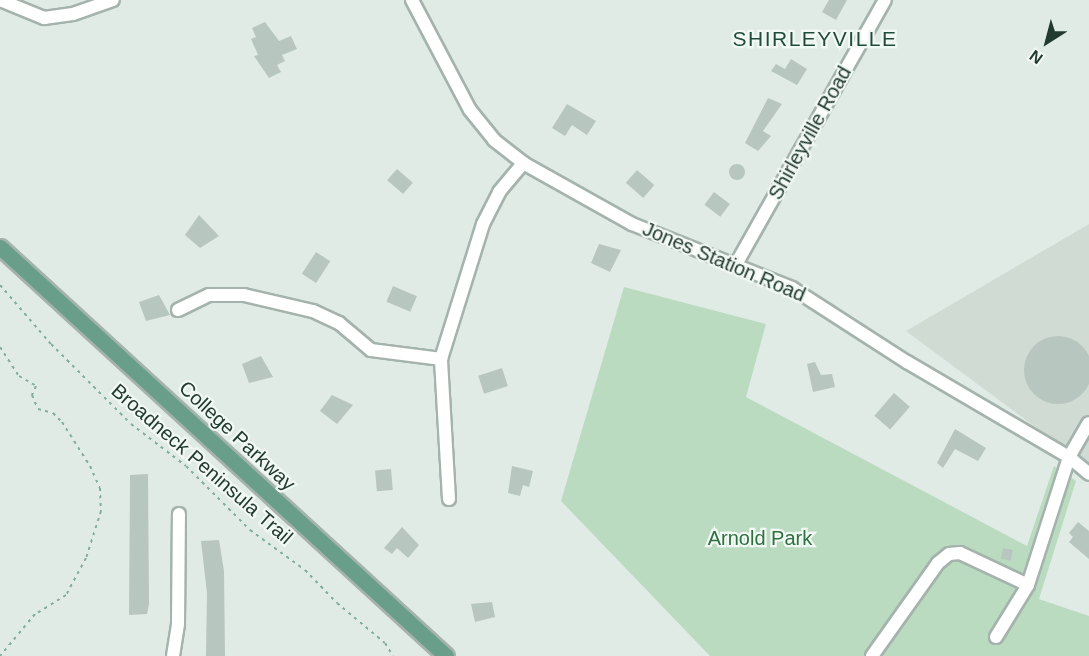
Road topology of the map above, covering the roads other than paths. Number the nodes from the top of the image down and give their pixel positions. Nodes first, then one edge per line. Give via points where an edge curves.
1 (0, 0) edge
2 (112, 0) edge
3 (412, 0) edge
4 (885, 0) edge
5 (523, 163) junction
6 (0, 247) edge
7 (735, 266) junction
8 (178, 310) dead end
9 (441, 359) junction
10 (1089, 423) edge
11 (1069, 457) junction
12 (1089, 474) edge
13 (449, 499) dead end
14 (179, 514) dead end
15 (1028, 585) junction
16 (996, 637) dead end
17 (174, 656) edge
18 (447, 656) edge
19 (872, 656) edge

1 - 2 street via 44,18 72,14
3 - 5 street, Jones Station Road via 471,110 494,140
4 - 7 street, Shirleyville Road
5 - 7 street, Jones Station Road via 632,224
5 - 9 street via 499,192 483,224
6 - 18 main road, College Parkway
7 - 11 street, Jones Station Road via 792,288 907,362
8 - 9 street via 209,295 244,295 313,311 339,323 371,350
9 - 13 street
10 - 11 street
11 - 12 street, Jones Station Road
11 - 15 street
14 - 17 street
15 - 16 street
15 - 19 street via 960,552 949,554 938,563

